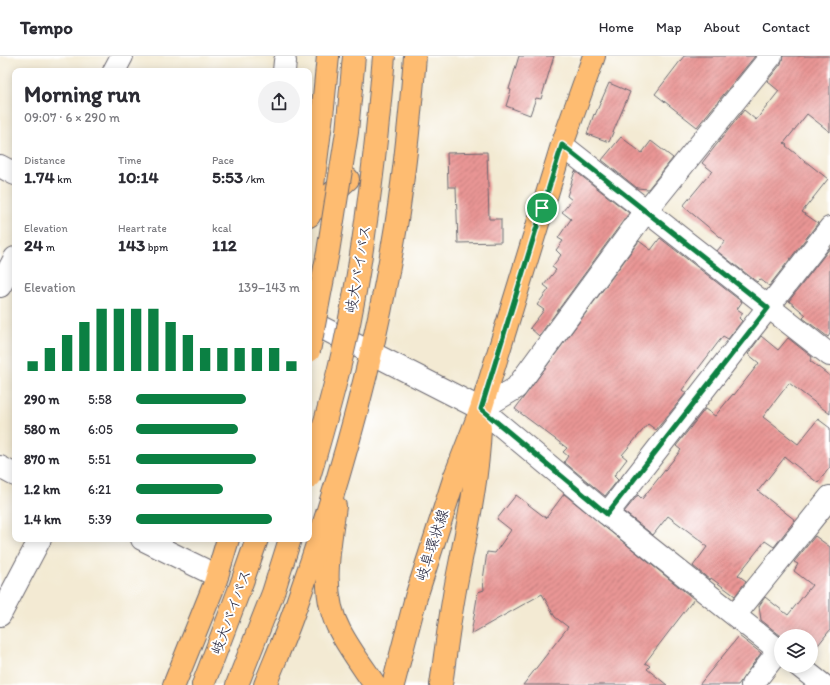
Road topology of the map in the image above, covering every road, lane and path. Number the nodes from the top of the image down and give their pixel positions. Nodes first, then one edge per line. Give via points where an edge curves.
1 (122, 56) edge
2 (328, 56) edge
3 (354, 56) edge
4 (363, 56) edge
5 (384, 56) edge
6 (415, 56) edge
7 (594, 56) edge
8 (771, 56) edge
9 (116, 68) edge
10 (562, 145) junction
11 (313, 156) edge
12 (0, 166) edge
13 (312, 170) edge
14 (12, 172) edge
15 (312, 211) edge
16 (646, 211) junction
17 (830, 228) edge
18 (12, 264) edge
19 (0, 286) edge
20 (768, 308) junction
21 (312, 323) edge
22 (312, 335) edge
23 (371, 354) junction
24 (830, 355) edge
25 (481, 409) junction
26 (312, 466) edge
27 (0, 467) edge
28 (12, 473) edge
29 (339, 475) junction
30 (830, 497) edge
31 (607, 514) junction
32 (38, 542) edge
33 (148, 542) edge
34 (227, 542) edge
35 (256, 542) edge
36 (289, 542) edge
37 (217, 576) junction
38 (735, 614) junction
39 (0, 615) edge
40 (774, 646) edge
41 (774, 658) edge
42 (808, 673) edge
43 (174, 685) edge
44 (203, 685) edge
45 (237, 685) edge
46 (265, 685) edge
47 (375, 685) edge
48 (393, 685) edge
49 (441, 685) edge
50 (752, 685) edge
51 (823, 685) edge

1 - 9 street
2 - 11 main road via 323,107
3 - 22 main road, bridge via 347,132
4 - 15 main road via 351,177
5 - 26 main road, 岐大バイパス, bridge via 378,130 362,249 345,344
6 - 23 main road via 409,130 393,244
7 - 10 main road, 岐阜環状線
8 - 16 street
10 - 16 street
10 - 25 main road, 岐阜環状線
11 - 13 main road
12 - 14 street
16 - 20 street
16 - 25 street via 516,388
17 - 20 street
18 - 19 street
20 - 24 street
20 - 31 street
21 - 23 street
23 - 25 street
23 - 29 main road
25 - 31 street
25 - 48 main road, 岐阜環状線 via 455,476 416,597
25 - 49 main road, 岐阜環状線 via 477,474
27 - 28 street
29 - 46 main road via 295,610
29 - 47 main road via 328,564 328,592 340,631
30 - 38 street
31 - 38 street
32 - 39 street
33 - 37 street
34 - 37 main road
35 - 44 main road, 岐大バイパス
36 - 45 main road, 岐大バイパス via 273,593
37 - 43 main road
38 - 40 street
41 - 50 street
42 - 51 street

